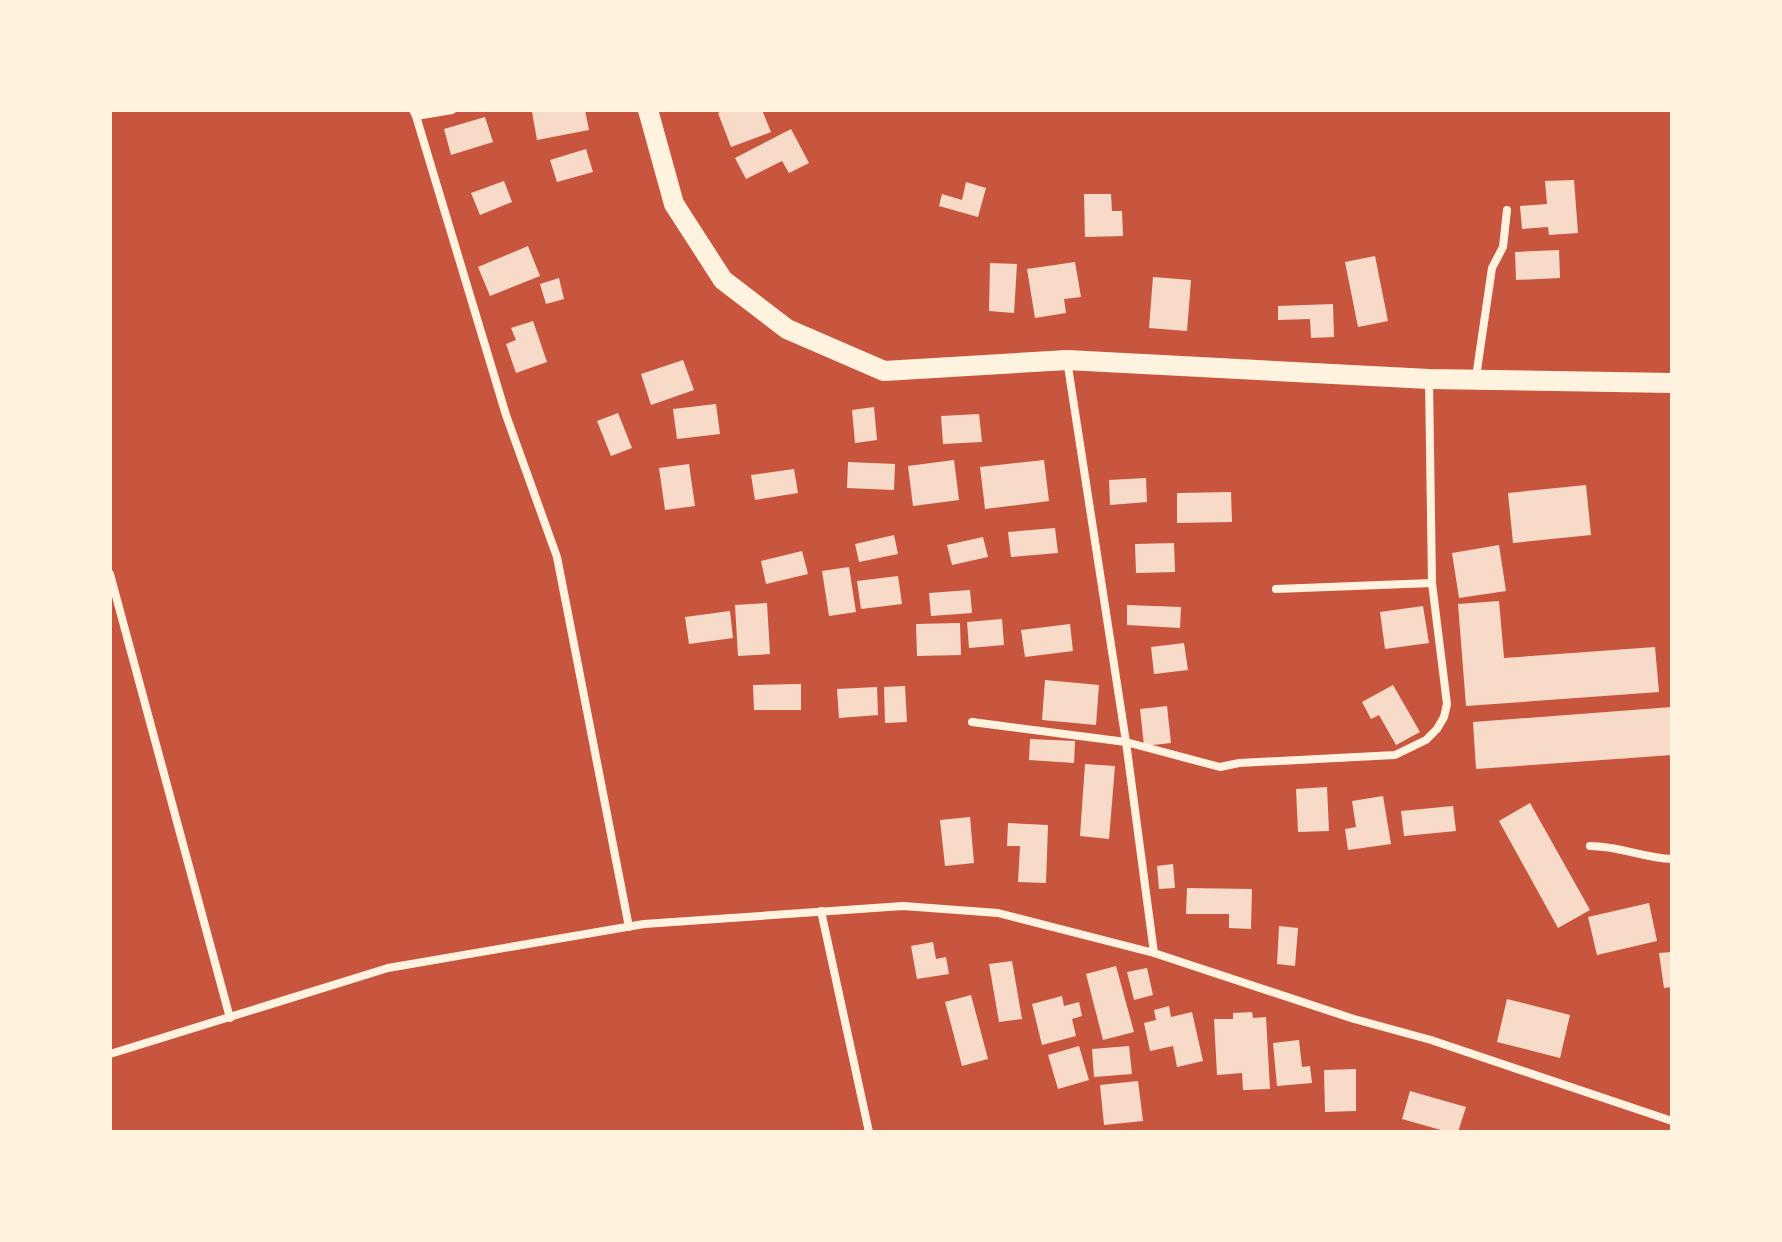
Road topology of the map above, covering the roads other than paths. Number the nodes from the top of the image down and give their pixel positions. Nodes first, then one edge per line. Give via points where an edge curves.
1 (452, 110) edge
2 (648, 110) edge
3 (414, 113) edge
4 (1507, 210) dead end
5 (1067, 360) junction
6 (1476, 378) junction
7 (1429, 379) junction
8 (1672, 383) edge
9 (110, 574) edge
10 (1432, 583) junction
11 (1276, 589) dead end
12 (972, 722) dead end
13 (1126, 742) junction
14 (1590, 846) dead end
15 (1672, 859) edge
16 (821, 911) junction
17 (629, 927) junction
18 (1154, 953) junction
19 (230, 1018) junction
20 (110, 1054) edge
21 (1672, 1121) edge
22 (869, 1132) edge

1 - 3 street
2 - 5 main road via 674,204 714,268 787,329 884,371
3 - 17 street via 506,415 557,557
4 - 6 street via 1503,247 1492,268
5 - 7 main road
5 - 13 street
6 - 7 main road
6 - 8 main road
7 - 10 street
9 - 19 street
10 - 11 street
10 - 13 street via 1447,704 1437,729 1412,749 1395,755 1220,767
12 - 13 street
13 - 18 street
14 - 15 street
16 - 17 street
16 - 18 street via 903,906 998,913
16 - 22 street
17 - 19 street via 388,968
18 - 21 street
19 - 20 street

